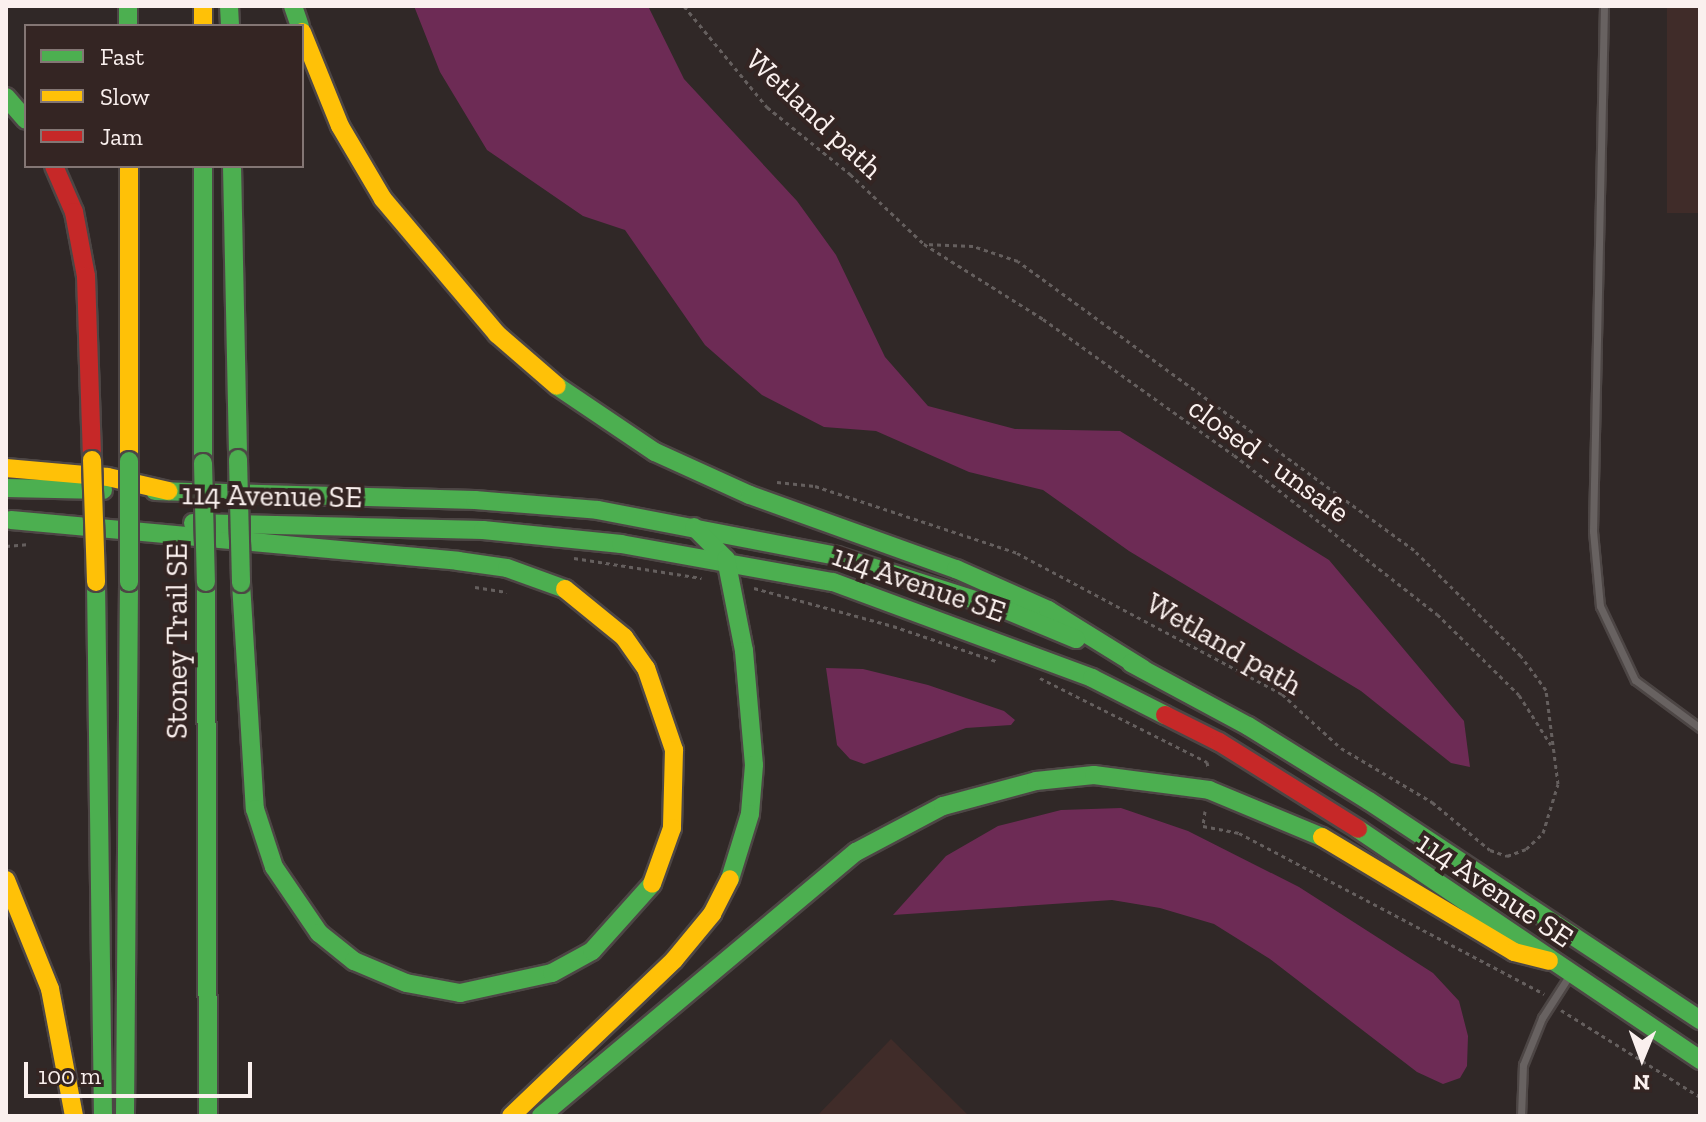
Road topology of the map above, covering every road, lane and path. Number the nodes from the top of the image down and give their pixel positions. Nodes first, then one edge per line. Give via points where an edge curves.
1 (684, 6) edge
2 (1604, 6) edge
3 (304, 36) edge
4 (6, 97) edge
5 (24, 118) edge
6 (55, 168) edge
7 (129, 168) edge
8 (203, 168) edge
9 (232, 168) edge
10 (924, 244) junction
11 (6, 468) edge
12 (772, 487) dead end
13 (6, 488) edge
14 (168, 491) junction
15 (8, 520) edge
16 (694, 527) junction
17 (240, 541) edge
18 (240, 541) edge
19 (240, 541) edge
20 (240, 541) edge
21 (562, 556) dead end
22 (726, 559) junction
23 (701, 578) dead end
24 (752, 587) dead end
25 (1002, 664) dead end
26 (1143, 669) junction
27 (1030, 673) dead end
28 (1700, 728) edge
29 (1554, 750) junction
30 (1212, 779) dead end
31 (1206, 807) dead end
32 (6, 880) edge
33 (1549, 961) junction
34 (1570, 974) junction
35 (1552, 1001) junction
36 (1700, 1020) edge
37 (1700, 1060) edge
38 (1700, 1097) edge
39 (74, 1116) edge
40 (103, 1116) edge
41 (125, 1116) edge
42 (208, 1116) edge
43 (511, 1116) edge
44 (541, 1116) edge
45 (1521, 1116) edge

1 - 10 path, Wetland path via 767,107 850,174
2 - 28 lane via 1593,531 1600,606 1635,680
3 - 26 main road via 340,126 383,199 497,334 571,398 655,452 750,495 956,569 1035,604
4 - 5 main road
6 - 40 main road, bridge via 74,212 86,276
7 - 41 main road, Stoney Trail SE, bridge
8 - 42 main road, Stoney Trail SE, bridge
9 - 17 main road, bridge
10 - 29 path, closed - unsafe via 1043,319 1365,555 1493,666
10 - 29 path via 973,246 1018,261 1414,550 1521,656 1546,690
11 - 14 main road via 108,477
12 - 29 path, Wetland path via 789,480 815,486 1017,553 1282,694 1341,748 1432,802 1490,850 1507,856 1526,849 1543,833 1557,792
13 - 14 main road, 114 Avenue SE
14 - 16 main road, 114 Avenue SE via 475,500 598,510
15 - 20 main road, bridge
15 - 22 main road, 114 Avenue SE via 483,530
16 - 22 main road
16 - 26 main road, 114 Avenue SE via 903,575 1006,610
18 - 19 main road, bridge via 255,809 274,867 319,933 354,961 406,983 460,993 552,973 592,951 653,883 672,828 677,787 674,750 646,668 624,637 563,587 507,568
21 - 23 path
22 - 33 main road, 114 Avenue SE via 833,582 1092,678 1305,793
22 - 43 main road via 744,651 754,765 750,814 738,862 712,914 674,960
24 - 25 path via 893,626
26 - 36 main road, 114 Avenue SE via 1369,801
27 - 30 path via 1207,762
31 - 35 path via 1203,826 1239,833
32 - 39 main road via 50,989
33 - 34 main road, 114 Avenue SE
33 - 44 main road via 1514,952 1306,828 1209,790 1094,775 1036,781 943,806 856,852
34 - 35 lane
34 - 37 main road, 114 Avenue SE
35 - 38 path
35 - 45 lane via 1523,1065

